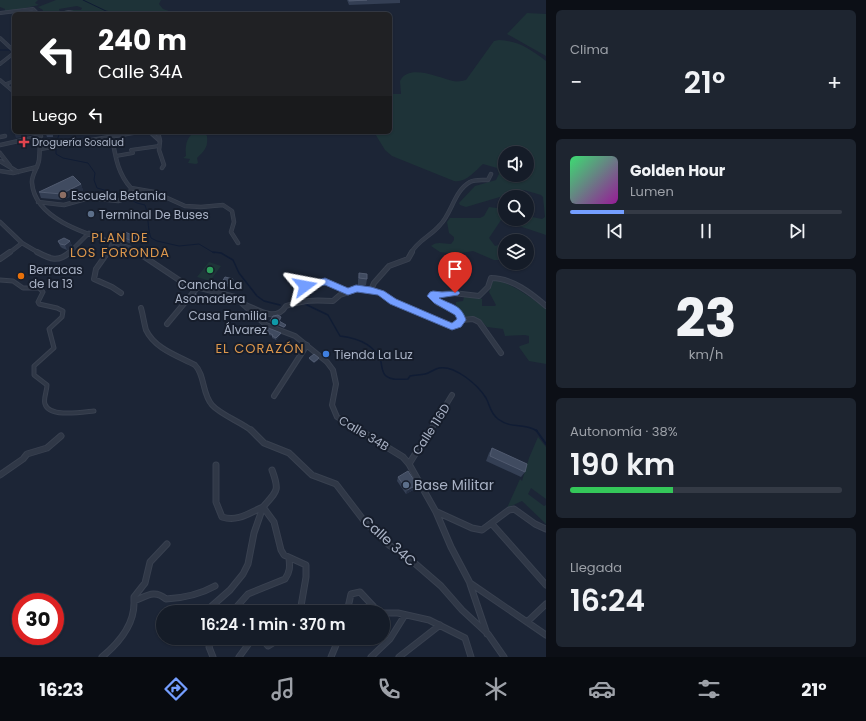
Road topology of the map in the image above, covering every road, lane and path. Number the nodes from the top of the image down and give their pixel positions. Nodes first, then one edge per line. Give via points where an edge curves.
1 (36, 12) edge
2 (0, 13) edge
3 (0, 38) edge
4 (12, 49) edge
5 (12, 53) edge
6 (0, 64) edge
7 (0, 80) edge
8 (12, 82) edge
9 (6, 84) junction
10 (12, 90) edge
11 (41, 134) edge
12 (111, 134) edge
13 (128, 134) edge
14 (152, 134) edge
15 (158, 134) edge
16 (5, 136) dead end
17 (0, 137) edge
18 (112, 137) junction
19 (160, 141) junction
20 (0, 145) edge
21 (159, 146) junction
22 (40, 148) junction
23 (0, 153) edge
24 (116, 156) junction
25 (0, 161) edge
26 (37, 166) junction
27 (10, 167) junction
28 (162, 168) dead end
29 (0, 171) edge
30 (18, 172) junction
31 (491, 174) dead end
32 (131, 188) junction
33 (38, 202) junction
34 (0, 222) edge
35 (89, 233) junction
36 (114, 241) junction
37 (22, 243) junction
38 (238, 243) dead end
39 (0, 259) edge
40 (0, 280) edge
41 (197, 288) junction
42 (371, 290) junction
43 (348, 292) junction
44 (121, 293) dead end
45 (298, 302) junction
46 (244, 304) junction
47 (546, 306) edge
48 (141, 308) dead end
49 (461, 320) junction
50 (168, 324) dead end
51 (307, 345) junction
52 (501, 353) dead end
53 (452, 395) dead end
54 (274, 396) dead end
55 (94, 411) dead end
56 (61, 436) dead end
57 (409, 464) junction
58 (216, 465) dead end
59 (272, 470) dead end
60 (0, 475) edge
61 (263, 507) junction
62 (436, 512) junction
63 (492, 524) junction
64 (546, 529) edge
65 (167, 544) dead end
66 (289, 558) junction
67 (470, 583) junction
68 (546, 585) edge
69 (215, 586) dead end
70 (134, 601) junction
71 (546, 604) edge
72 (213, 605) edge
73 (238, 605) edge
74 (300, 605) edge
75 (349, 605) edge
76 (372, 605) edge
77 (390, 613) edge
78 (405, 615) junction
79 (527, 622) junction
80 (440, 625) junction
81 (488, 634) junction
82 (546, 635) edge
83 (209, 645) edge
84 (248, 645) edge
85 (336, 645) edge
86 (503, 656) edge
87 (102, 657) edge
88 (213, 657) edge
89 (239, 657) edge
90 (331, 657) edge
91 (371, 657) edge
92 (399, 657) edge
93 (472, 657) edge

1 - 2 street via 33,9
3 - 4 street
5 - 6 street
7 - 9 street
8 - 9 street
9 - 10 street
11 - 20 street
11 - 22 street, Calle 34B
12 - 18 street
13 - 18 street
14 - 19 street
15 - 19 street
16 - 17 street
18 - 22 street
18 - 24 street
19 - 21 street
21 - 24 street via 131,150 133,154
21 - 28 street via 164,165
22 - 26 street, Calle 34B
23 - 27 street
24 - 32 street via 117,168
25 - 27 street
26 - 30 street
26 - 33 street, Calle 34B via 32,185
27 - 30 street
29 - 30 street
31 - 42 street via 488,180 468,183 458,194 441,225 415,244 408,259 389,266
32 - 33 street via 130,197 118,201 95,197 64,205
32 - 38 street via 144,188 177,204 190,207 223,205 232,211 234,222 231,232
33 - 35 street, Calle 34B via 46,211 70,227
34 - 37 street
35 - 36 street, Calle 34B
35 - 37 street via 63,258 47,257
36 - 41 street, Calle 34B via 134,249 172,276
36 - 44 street via 94,278 117,288
37 - 39 street
40 - 55 street via 16,281 23,288 39,288 43,292 39,304 58,307 63,311 62,316 49,329 54,348 33,370 34,375 47,385 45,403 49,411
41 - 46 street, Calle 34B via 223,293
41 - 50 street
42 - 43 street via 356,288
42 - 49 street via 452,327 458,325
43 - 45 street via 333,301
43 - 45 street via 325,281 305,286
45 - 46 street via 286,306 276,315
46 - 51 street, Calle 34B via 266,325 295,336
47 - 49 street via 533,295 495,277 491,278 488,287 479,296 453,293 431,295 437,301 457,310
48 - 81 street, Calle 34C via 148,333 152,338 166,350 196,365 212,405 252,430 264,443 289,453 312,475 336,484 365,522 441,586
49 - 52 street via 473,319 479,322
51 - 54 street
51 - 57 street, Calle 34B via 327,362 336,376 332,405 337,418 398,453
53 - 57 street, Calle 116D
56 - 60 street via 47,448 27,454
57 - 62 street, Calle 34B
58 - 61 street via 216,502 222,518 230,521
59 - 61 street via 277,484 276,492
61 - 66 street via 273,522 281,550
61 - 72 street via 243,574
62 - 63 street via 472,528 482,530
62 - 67 street, Calle 34B
63 - 64 street via 514,509
63 - 68 street
65 - 70 street via 150,562 144,582
66 - 73 street via 289,573 284,580 252,592
66 - 74 street via 306,565 307,573
67 - 79 street, Calle 34B
67 - 81 street, Calle 34B
69 - 70 street via 189,598 166,599 154,593
70 - 87 street via 133,614 118,644
71 - 79 street
75 - 76 street via 351,594 360,592
77 - 78 street via 398,612
78 - 80 street
78 - 91 street via 390,639
79 - 82 street, Calle 34B
80 - 92 street
80 - 93 street via 465,638
81 - 86 street, Calle 34C
83 - 88 street
84 - 89 street
85 - 90 street

